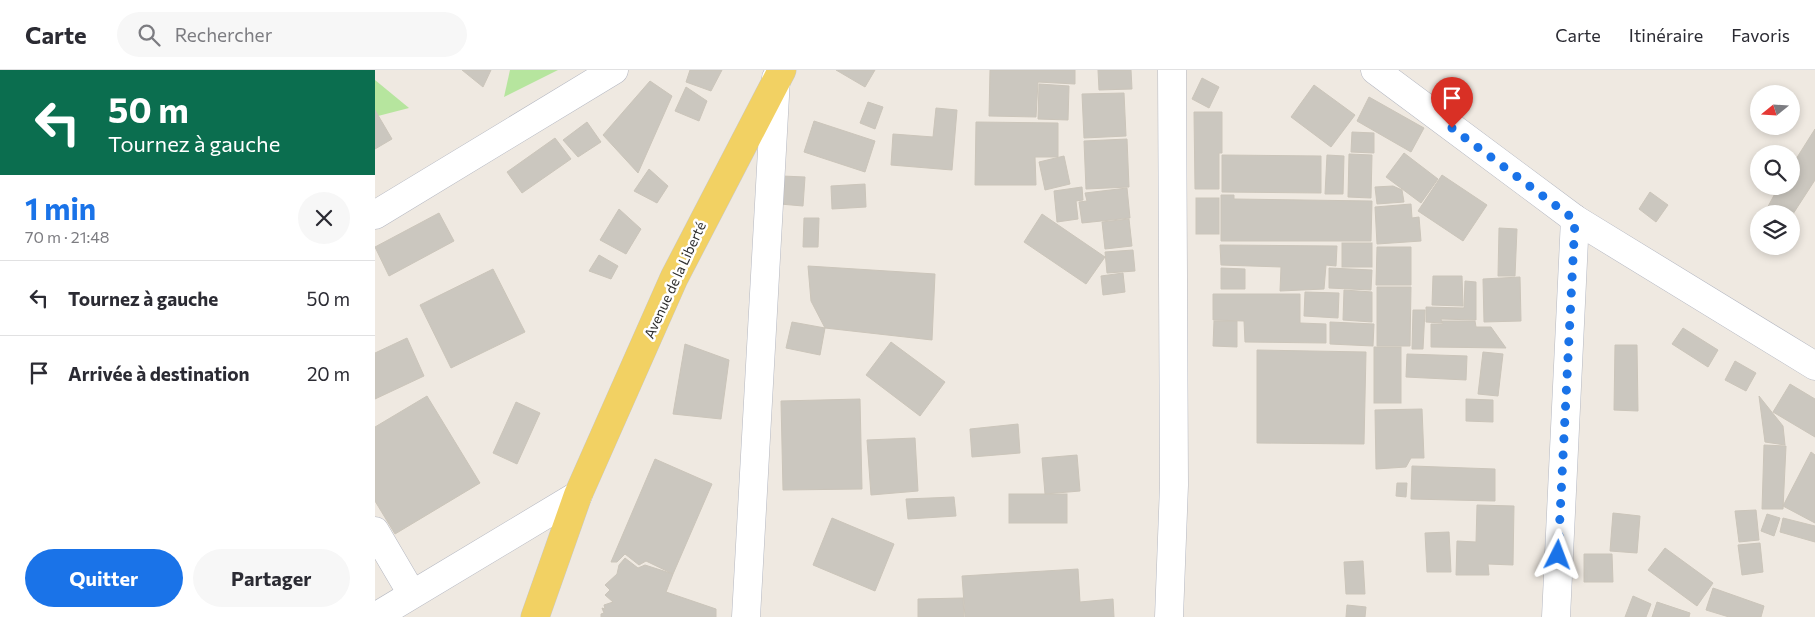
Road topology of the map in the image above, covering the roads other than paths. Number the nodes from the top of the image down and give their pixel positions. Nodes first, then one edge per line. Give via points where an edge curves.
1 (614, 70) edge
2 (1172, 70) edge
3 (1375, 70) edge
4 (779, 74) edge
5 (375, 215) edge
6 (1575, 220) junction
7 (1815, 366) edge
8 (578, 495) junction
9 (375, 531) edge
10 (412, 594) junction
11 (375, 617) edge
12 (535, 617) edge
13 (746, 617) edge
14 (1169, 617) edge
15 (1556, 617) edge

1 - 5 street
2 - 14 street via 1174,485
3 - 6 street
4 - 8 main road, Avenue de la Liberté via 674,278
4 - 13 street
6 - 7 street
6 - 15 street
8 - 10 street
8 - 12 main road, Avenue de la Liberté
9 - 10 street
10 - 11 street

